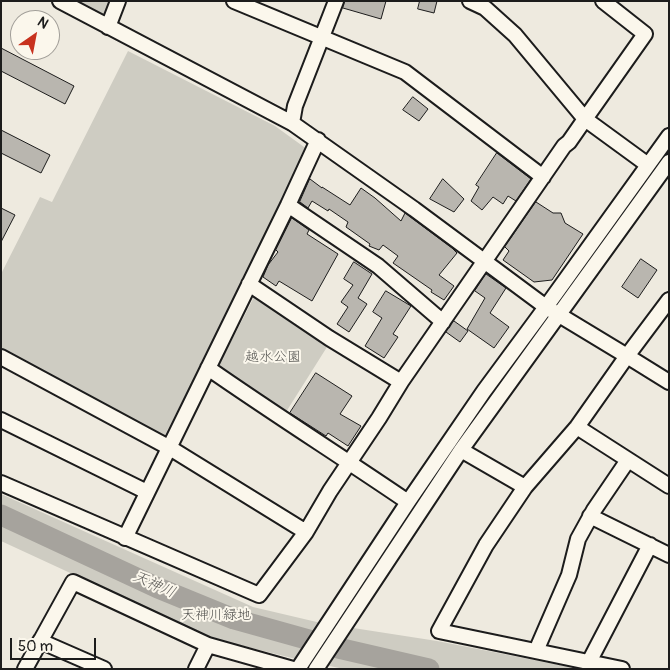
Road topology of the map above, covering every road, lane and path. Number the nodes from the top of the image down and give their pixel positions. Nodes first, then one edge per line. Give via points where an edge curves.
1 (60, 1) edge
2 (118, 1) edge
3 (234, 1) edge
4 (336, 1) edge
5 (470, 1) edge
6 (603, 1) edge
7 (108, 26) junction
8 (322, 37) junction
9 (585, 119) junction
10 (292, 123) junction
11 (669, 136) edge
12 (318, 140) junction
13 (648, 164) junction
14 (668, 164) edge
15 (543, 177) junction
16 (288, 205) junction
17 (484, 262) junction
18 (249, 284) junction
19 (669, 300) edge
20 (546, 307) junction
21 (558, 316) junction
22 (443, 322) junction
23 (1, 356) edge
24 (627, 356) junction
25 (208, 368) junction
26 (401, 382) junction
27 (669, 382) edge
28 (1, 420) edge
29 (576, 427) junction
30 (170, 448) junction
31 (461, 450) junction
32 (628, 460) junction
33 (349, 462) junction
34 (1, 483) edge
35 (669, 486) edge
36 (525, 487) junction
37 (147, 492) junction
38 (408, 502) junction
39 (590, 516) junction
40 (306, 532) junction
41 (125, 538) junction
42 (650, 545) junction
43 (669, 555) edge
44 (40, 641) junction
45 (208, 645) junction
46 (536, 651) junction
47 (589, 662) junction
48 (302, 663) edge
49 (319, 665) edge
50 (25, 669) edge
51 (104, 669) edge
52 (196, 669) edge
53 (293, 669) edge
54 (622, 669) edge

1 - 7 street
2 - 7 street
3 - 8 street
4 - 8 street
5 - 9 street via 485,8 515,35
6 - 9 street via 645,34
7 - 10 street
8 - 10 street via 295,106
8 - 15 street via 405,72
9 - 13 street
9 - 15 street
10 - 12 street
11 - 13 street
12 - 16 street
12 - 17 street
13 - 20 street
14 - 21 street
15 - 17 street
16 - 18 street
16 - 22 street via 378,266
17 - 20 street
17 - 22 street
18 - 25 street
18 - 26 street
19 - 24 street
20 - 21 street
20 - 38 street
21 - 24 street
21 - 31 street
22 - 26 street
23 - 30 street
24 - 27 street
24 - 29 street
25 - 30 street
25 - 33 street
26 - 33 street
28 - 37 street
29 - 32 street
29 - 36 street
30 - 37 street
30 - 40 street
31 - 36 street
31 - 49 street
32 - 35 street
32 - 39 street
33 - 38 street
33 - 40 street
34 - 41 street
36 - 46 street via 486,545 438,631
37 - 41 street
38 - 48 street
39 - 42 street
39 - 46 street via 578,539 568,575
40 - 41 street via 259,595
42 - 43 street
42 - 47 street
44 - 45 street via 73,582
44 - 50 street
44 - 51 street
45 - 52 street
45 - 53 street
46 - 47 street
47 - 54 street

